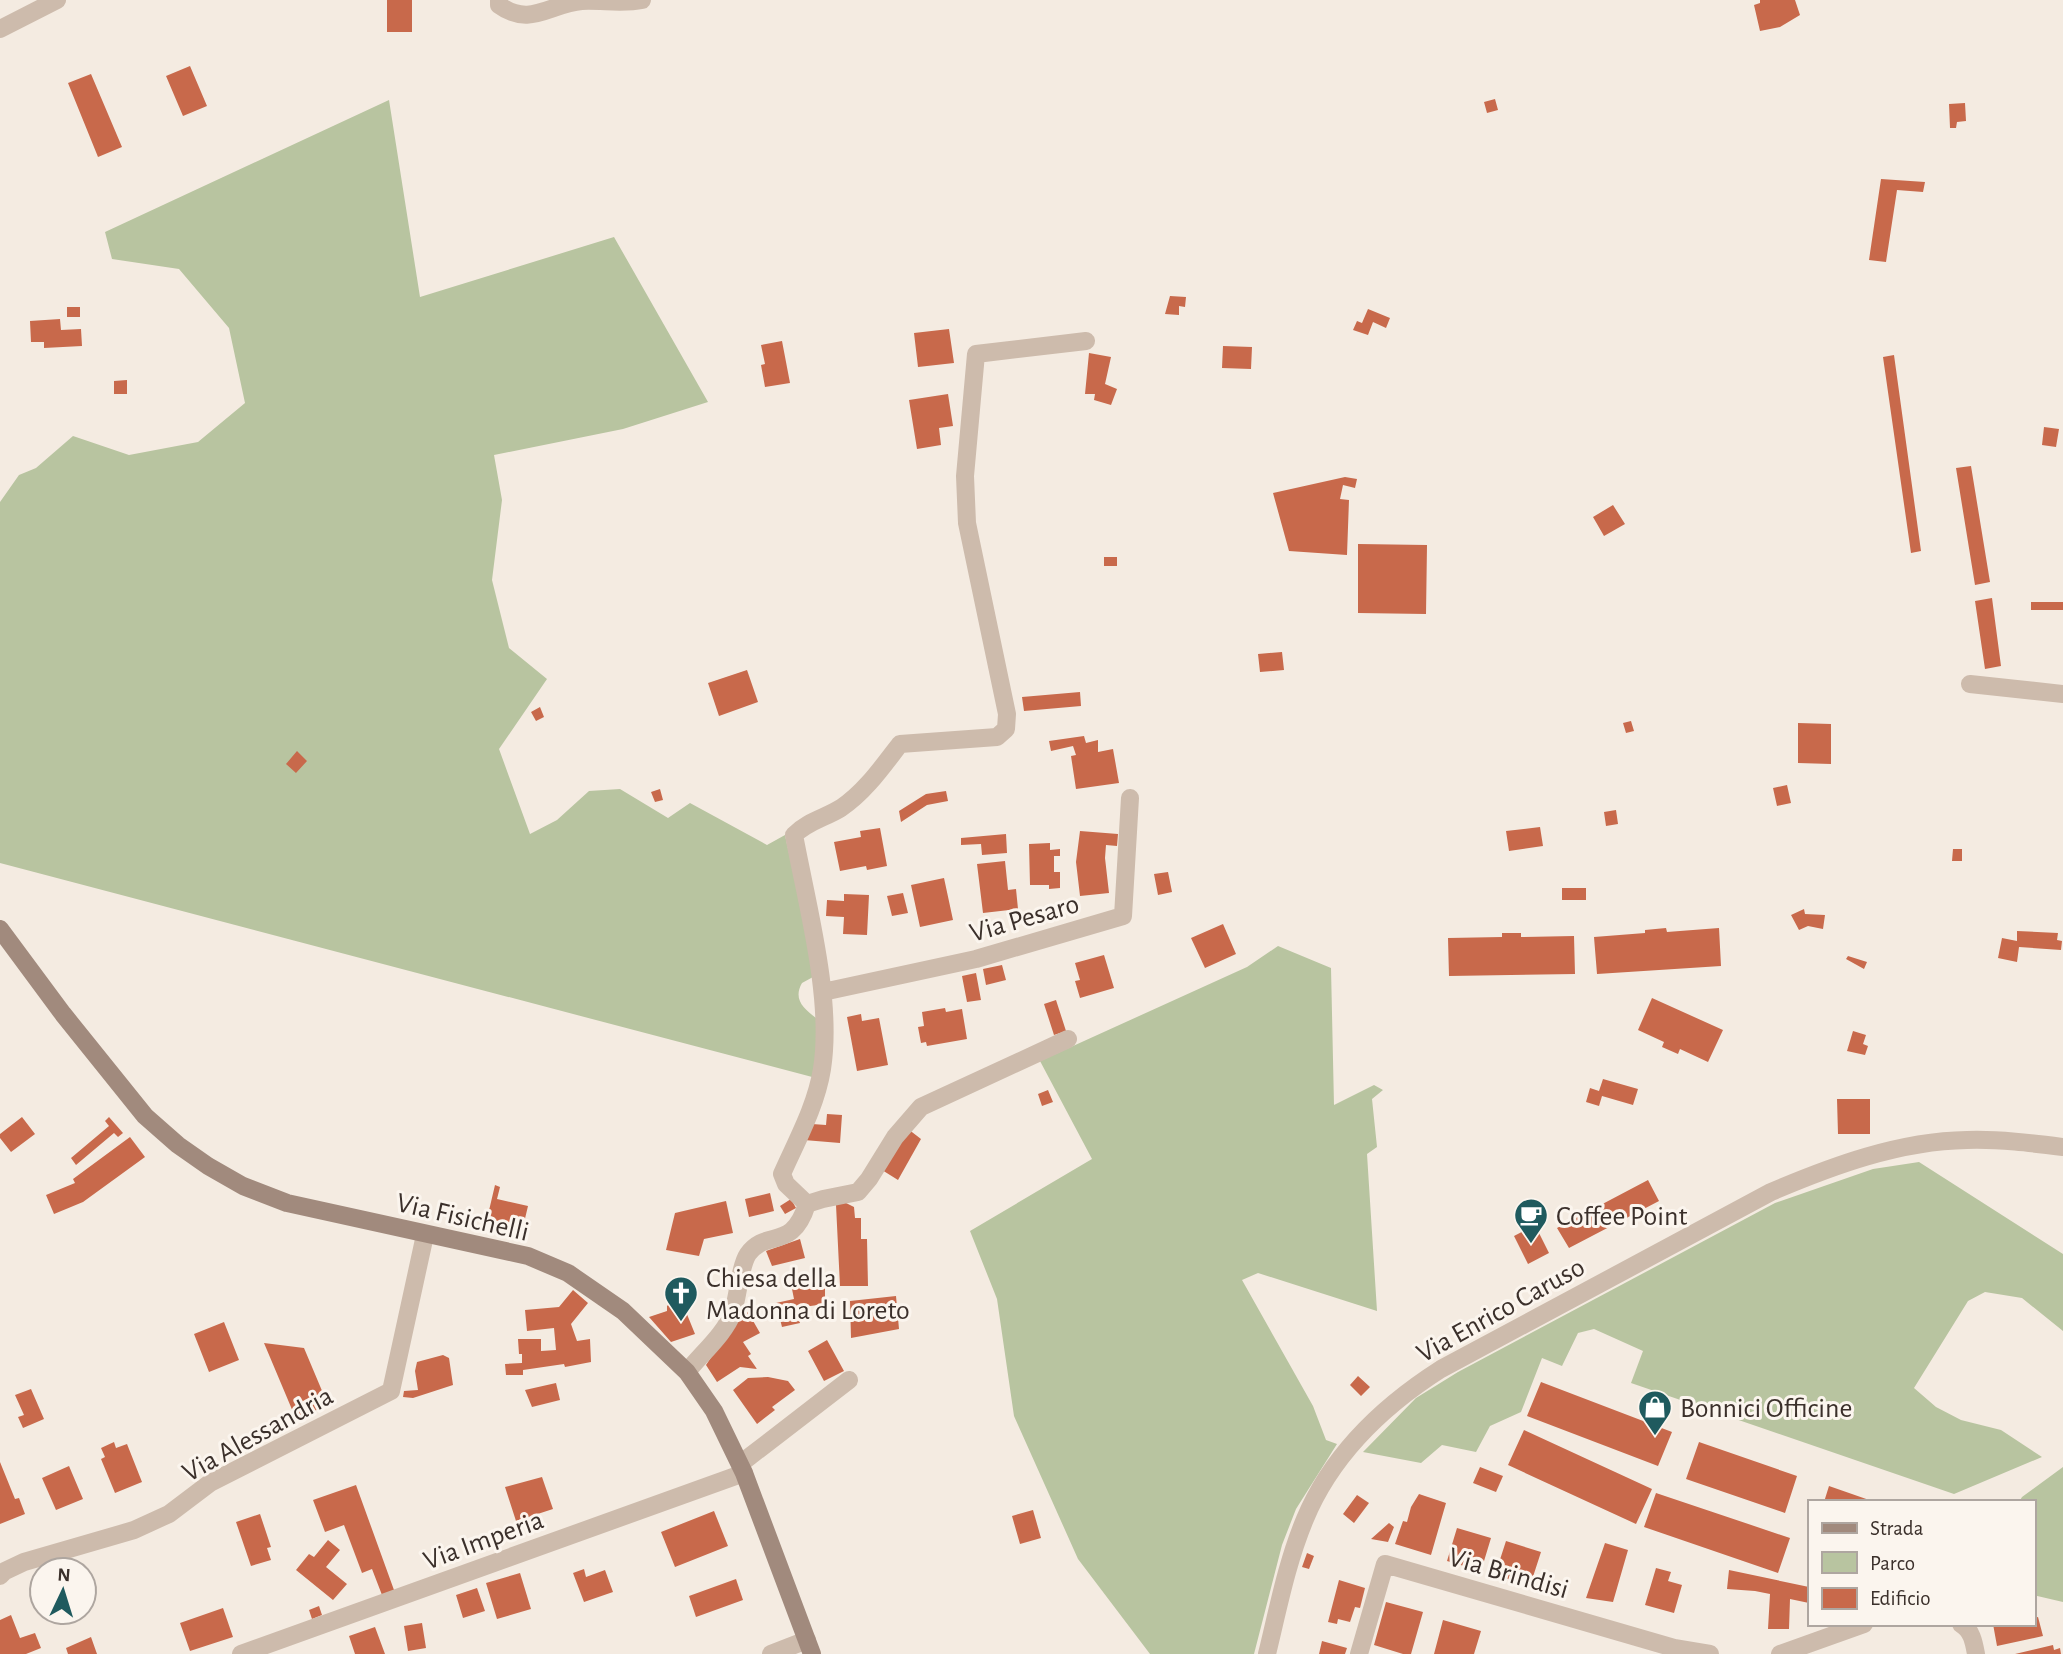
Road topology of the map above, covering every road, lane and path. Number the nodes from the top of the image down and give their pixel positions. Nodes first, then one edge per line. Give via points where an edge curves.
1 (57, 0) edge
2 (499, 0) edge
3 (642, 0) edge
4 (0, 29) edge
5 (1086, 341) dead end
6 (1970, 684) dead end
7 (2063, 694) edge
8 (1130, 798) dead end
9 (0, 929) edge
10 (822, 992) junction
11 (1068, 1038) dead end
12 (2063, 1147) edge
13 (807, 1205) junction
14 (425, 1235) junction
15 (687, 1372) junction
16 (849, 1380) dead end
17 (742, 1468) junction
18 (0, 1576) edge
19 (1858, 1626) edge
20 (1964, 1626) edge
21 (809, 1647) edge
22 (240, 1654) edge
23 (771, 1654) edge
24 (1267, 1654) edge
25 (1359, 1654) edge
26 (1710, 1654) edge
27 (1780, 1654) edge
28 (1976, 1654) edge

1 - 4 street
2 - 3 street via 509,12 523,15 580,1
5 - 10 street via 976,354 966,465 967,523 1007,714 1006,729 997,737 900,744 873,779 841,808 804,825 794,835
6 - 7 street
8 - 10 street, Via Pesaro via 1123,916 976,959
9 - 14 main road, Via Fisichelli via 145,1116 178,1145 243,1186 286,1203
10 - 13 street via 820,1078 782,1174
11 - 13 street via 921,1107 858,1192
12 - 24 street, Via Enrico Caruso via 1965,1139 1912,1146 1817,1172 1771,1192 1419,1383 1355,1439 1326,1480 1295,1545
13 - 15 street via 792,1232 755,1247 746,1256 732,1315
14 - 15 main road, Via Fisichelli via 528,1256 568,1273 623,1311
14 - 18 street, Via Alessandria via 391,1391 210,1483 169,1514 134,1530 24,1562
15 - 17 main road, Via Fisichelli via 714,1410
16 - 17 street, Via Imperia
17 - 21 main road, Via Fisichelli
17 - 22 street, Via Imperia
19 - 27 street
20 - 28 street
21 - 23 street
25 - 26 street, Via Brindisi via 1385,1564

